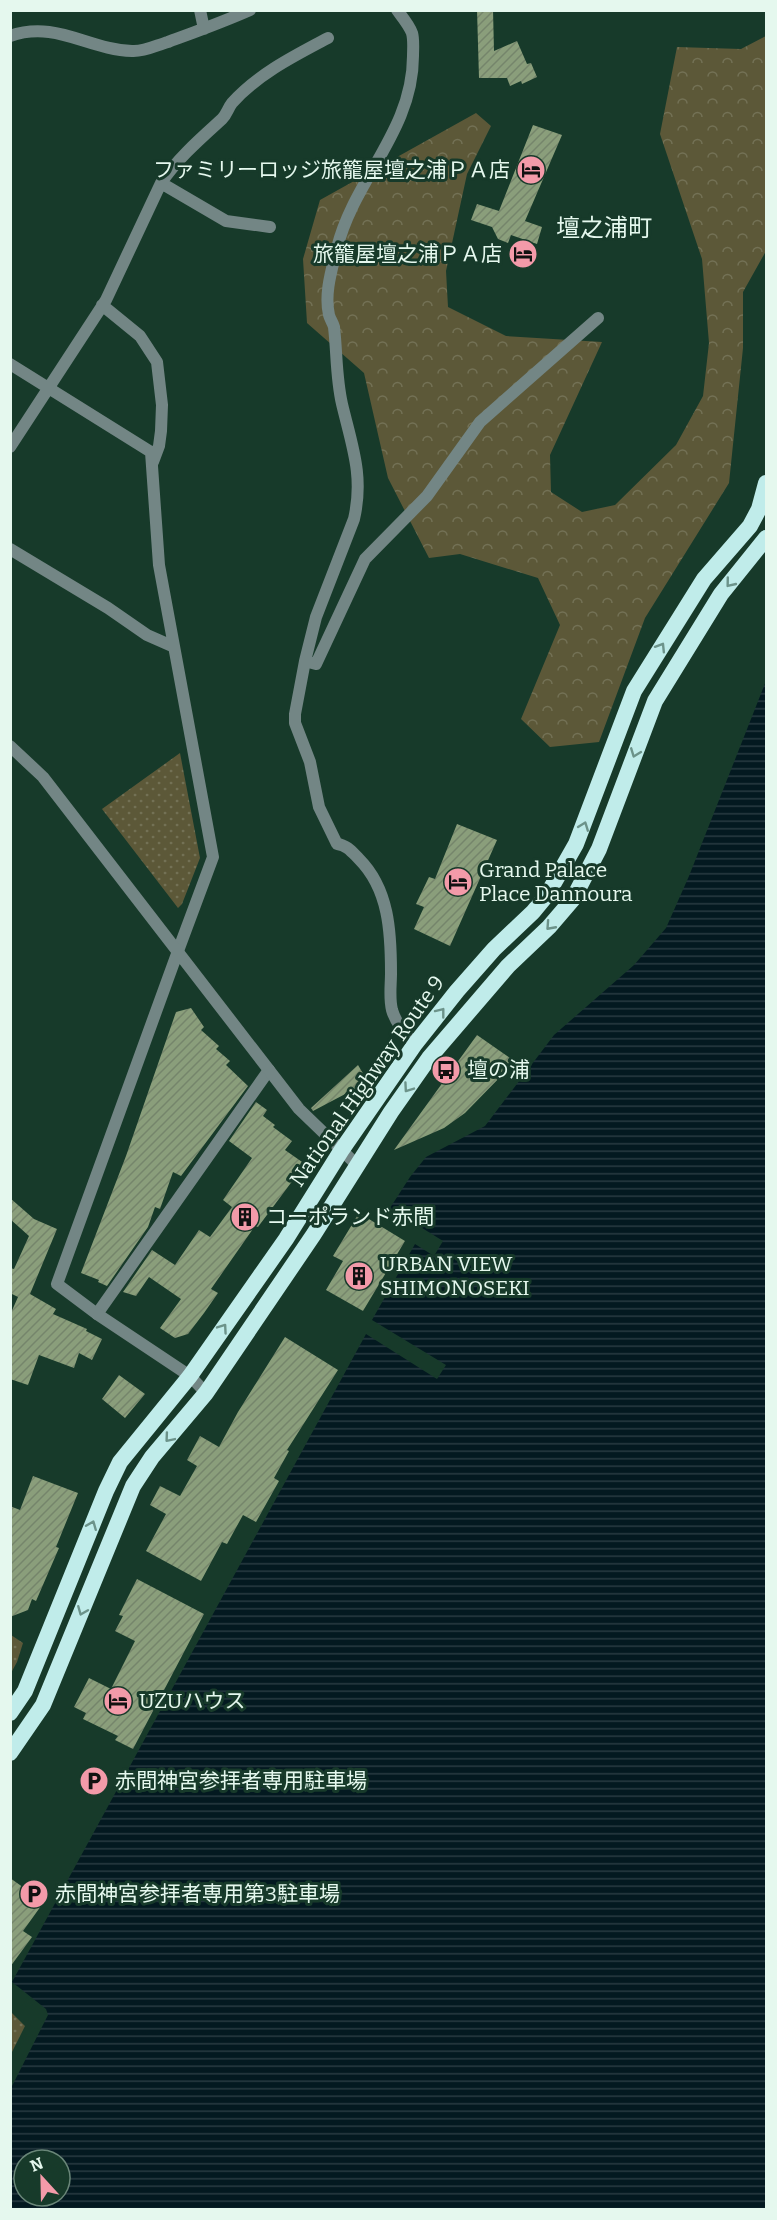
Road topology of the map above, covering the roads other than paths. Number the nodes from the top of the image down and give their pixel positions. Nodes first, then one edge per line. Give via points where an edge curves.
1 (200, 10) edge
2 (250, 10) edge
3 (397, 10) edge
4 (204, 29) junction
5 (10, 36) edge
6 (328, 38) dead end
7 (160, 183) junction
8 (270, 227) dead end
9 (102, 305) junction
10 (598, 318) dead end
11 (10, 364) edge
12 (48, 388) junction
13 (10, 447) edge
14 (152, 465) junction
15 (766, 483) edge
16 (766, 538) edge
17 (10, 549) edge
18 (172, 646) junction
19 (305, 661) junction
20 (10, 746) edge
21 (178, 951) junction
22 (416, 1044) junction
23 (269, 1070) junction
24 (341, 1151) junction
25 (357, 1165) junction
26 (97, 1314) junction
27 (190, 1376) junction
28 (206, 1393) junction
29 (10, 1713) edge
30 (10, 1754) edge

1 - 4 street
2 - 4 street
3 - 19 street via 413,35 407,102 350,214 329,280 329,315 334,326 342,402 358,462 357,507 316,617
4 - 5 street via 135,51 53,31
6 - 7 street via 266,73 230,105 225,116 179,159
7 - 8 street via 226,221
7 - 9 street
9 - 12 street
9 - 14 street via 140,336 157,362 161,431
10 - 19 street via 480,422 426,496 365,559 316,664
11 - 12 street
12 - 13 street
12 - 14 street via 151,452
14 - 18 street via 159,565
22 -> 15 highway, National Highway Route 9 via 494,949 533,912 565,867 634,691 704,579 750,526
16 -> 25 highway, National Highway Route 9 via 721,594 655,701 599,849 573,899 508,966 429,1058
17 - 18 street via 147,635
18 - 21 street via 213,857
19 - 22 street via 295,723 310,762 315,795 337,844 345,844 363,863 383,898 389,920 392,1009 400,1027
20 - 21 street via 43,777
21 - 23 street
21 - 26 street via 57,1284
22 - 24 highway, National Highway Route 9
23 - 24 street
23 - 26 street
24 - 25 street
27 -> 24 highway, National Highway Route 9 via 286,1239
25 - 28 highway, National Highway Route 9
26 - 27 street
27 - 28 street
29 -> 27 highway, National Highway Route 9 via 25,1691 120,1462
28 -> 30 highway, National Highway Route 9 via 152,1457 134,1485 43,1705

